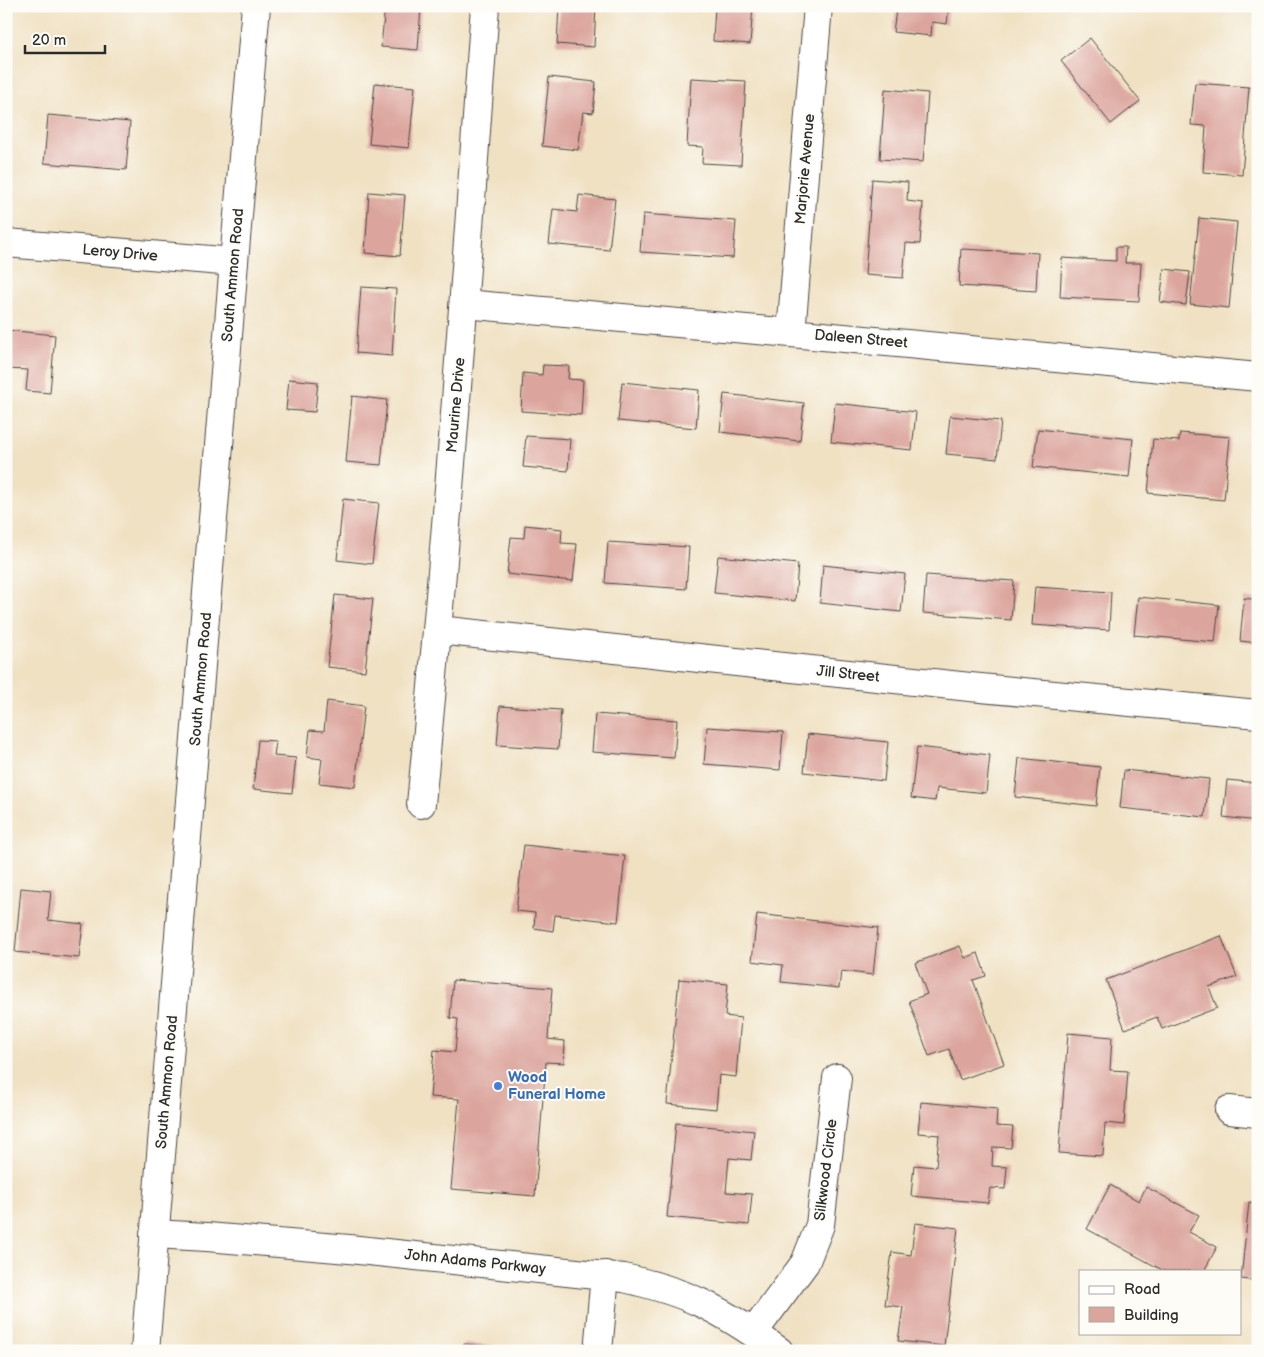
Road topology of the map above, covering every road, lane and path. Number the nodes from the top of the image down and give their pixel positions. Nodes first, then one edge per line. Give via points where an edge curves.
1 (256, 6) edge
2 (486, 6) edge
3 (818, 6) edge
4 (6, 243) edge
5 (234, 262) junction
6 (464, 304) junction
7 (791, 332) junction
8 (1258, 377) edge
9 (438, 630) junction
10 (1258, 714) edge
11 (421, 804) dead end
12 (837, 1078) dead end
13 (1229, 1110) dead end
14 (1258, 1113) edge
15 (154, 1234) junction
16 (605, 1276) junction
17 (753, 1333) junction
18 (145, 1351) edge
19 (598, 1351) edge
20 (779, 1351) edge

1 - 5 street, South Ammon Road
2 - 6 street, Maurine Drive
3 - 7 street, Marjorie Avenue
4 - 5 street, Leroy Drive
5 - 15 street, South Ammon Road
6 - 7 street, Daleen Street
6 - 9 street, Maurine Drive
7 - 8 street, Daleen Street
9 - 10 street, Jill Street
9 - 11 street, Maurine Drive
12 - 17 street, Silkwood Circle via 820,1225 805,1263
13 - 14 street
15 - 16 street, John Adams Parkway via 359,1250
15 - 18 street, South Ammon Road
16 - 17 street, John Adams Parkway via 664,1288 700,1302
16 - 19 street
17 - 20 street, John Adams Parkway

